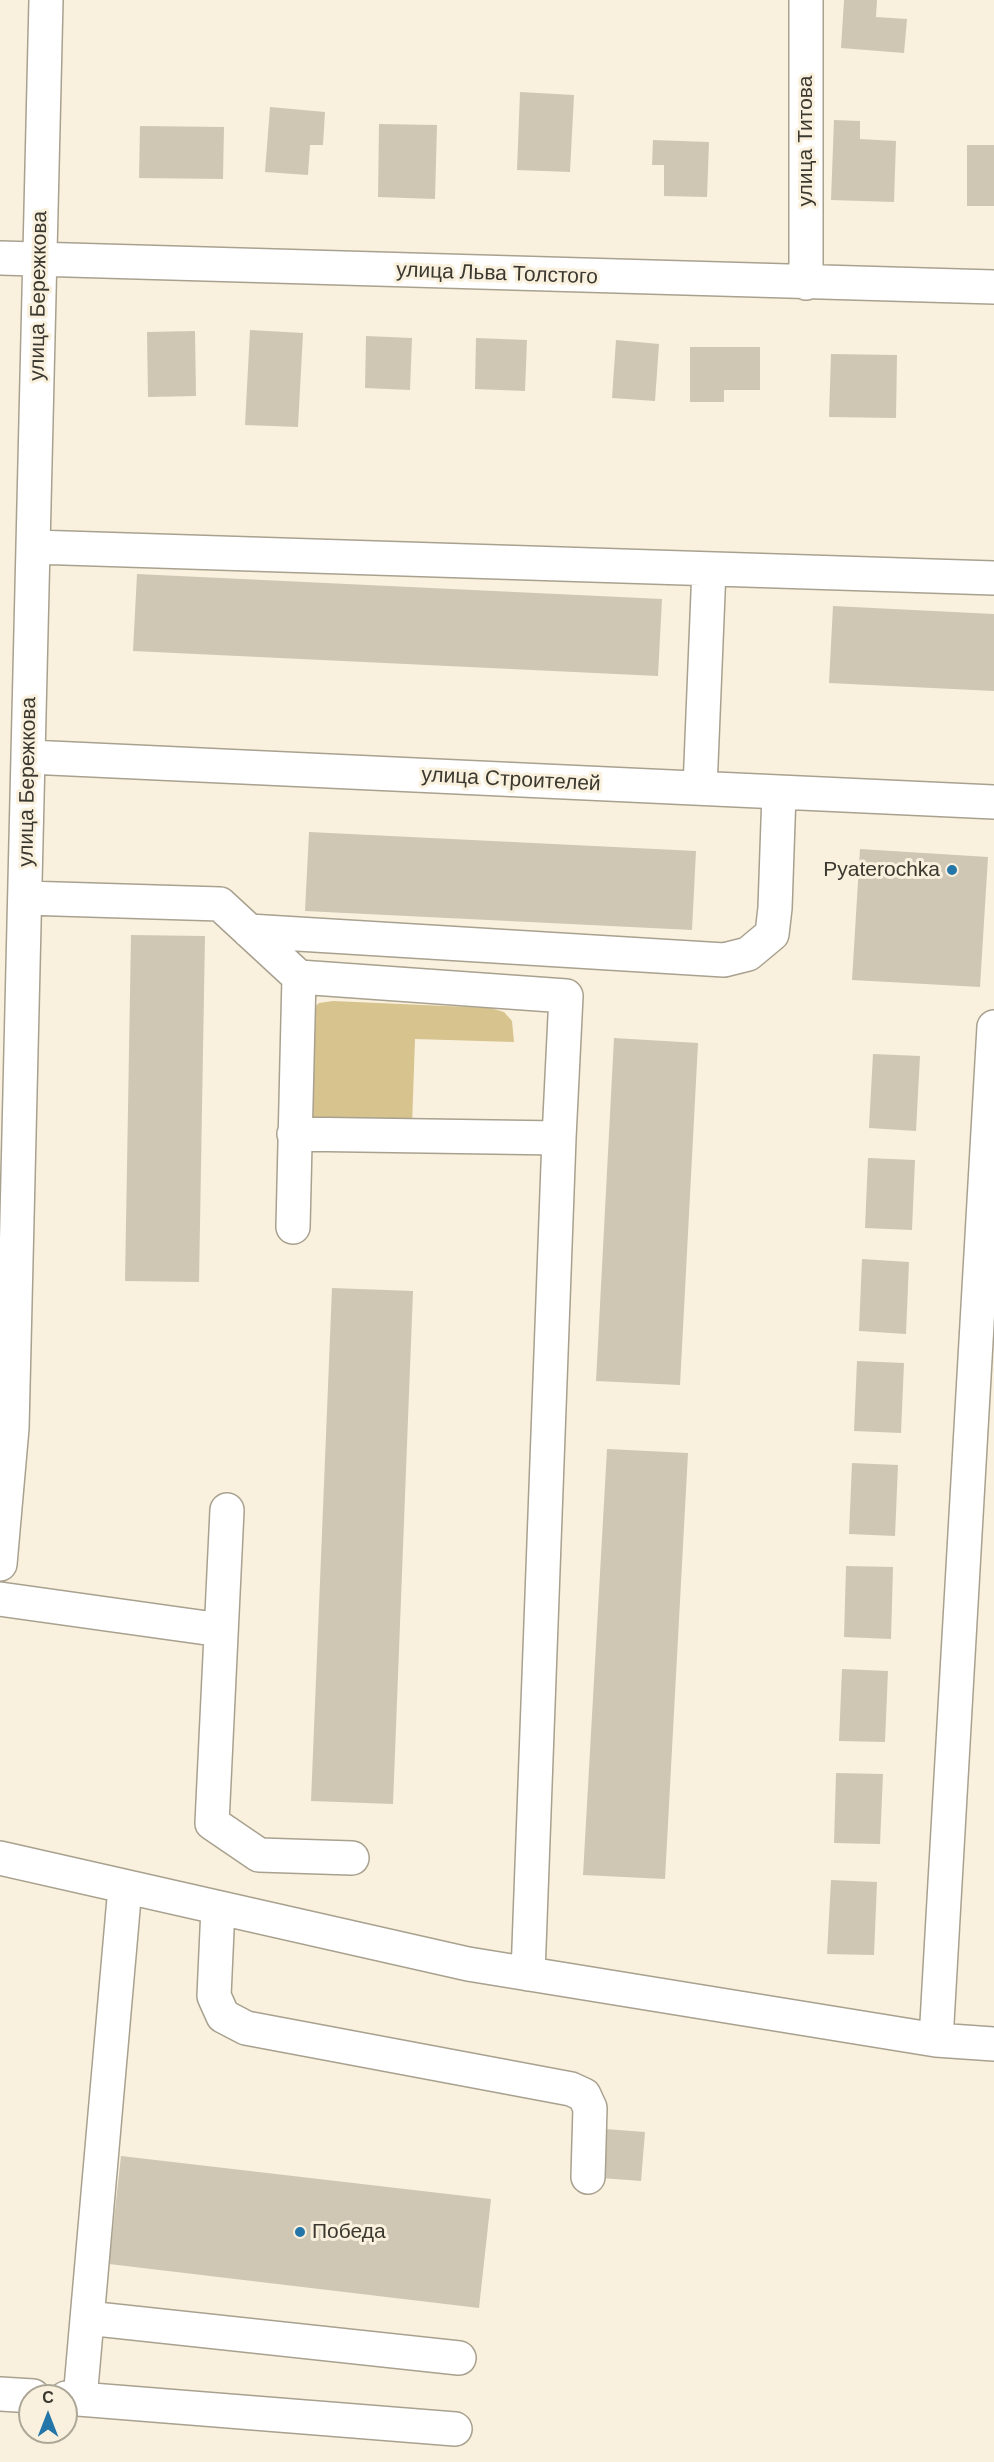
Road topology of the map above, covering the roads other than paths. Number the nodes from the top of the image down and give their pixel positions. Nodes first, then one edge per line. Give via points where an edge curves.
1 (46, 0) edge
2 (807, 0) edge
3 (0, 258) edge
4 (40, 261) junction
5 (806, 283) junction
6 (994, 287) edge
7 (33, 547) junction
8 (710, 569) junction
9 (994, 578) edge
10 (28, 757) junction
11 (700, 788) junction
12 (779, 793) junction
13 (994, 802) edge
14 (25, 898) junction
15 (249, 931) junction
16 (567, 950) junction
17 (12, 973) edge
18 (299, 977) junction
19 (566, 996) junction
20 (994, 1027) edge
21 (294, 1134) junction
22 (559, 1138) junction
23 (9, 1215) edge
24 (293, 1227) dead end
25 (227, 1510) dead end
26 (0, 1564) edge
27 (0, 1599) edge
28 (221, 1630) junction
29 (0, 1858) edge
30 (352, 1858) dead end
31 (125, 1887) junction
32 (218, 1908) junction
33 (528, 1974) junction
34 (936, 2040) junction
35 (994, 2044) edge
36 (588, 2177) dead end
37 (87, 2318) junction
38 (459, 2358) dead end
39 (76, 2384) edge
40 (0, 2394) edge
41 (18, 2395) edge
42 (78, 2399) edge
43 (455, 2429) dead end

1 - 4 street, улица Бережкова
2 - 5 street, улица Титова
3 - 4 street, улица Льва Толстого
4 - 5 street, улица Льва Толстого
4 - 7 street, улица Бережкова
5 - 6 street, улица Льва Толстого
7 - 8 street
7 - 10 street, улица Бережкова
8 - 9 street
8 - 11 street
10 - 11 street, улица Строителей
10 - 14 street, улица Бережкова
11 - 12 street, улица Строителей
12 - 13 street, улица Строителей
12 - 16 street via 772,934 748,954 724,960
14 - 15 street via 219,904
14 - 17 street, улица Бережкова
15 - 16 street
15 - 18 street
16 - 19 street
17 - 23 street, улица Бережкова
18 - 19 street
18 - 21 street
19 - 22 street
20 - 34 street
21 - 22 street
21 - 24 street
22 - 33 street
23 - 26 street, улица Бережкова via 12,1428
25 - 28 street
27 - 28 street
28 - 30 street via 212,1823 259,1855
29 - 31 street
31 - 32 street
31 - 37 street
32 - 33 street
32 - 36 street via 214,1996 223,2016 246,2028 571,2089 584,2095 590,2109
33 - 34 street
34 - 35 street
37 - 38 street
37 - 39 street
40 - 41 street
42 - 43 street

